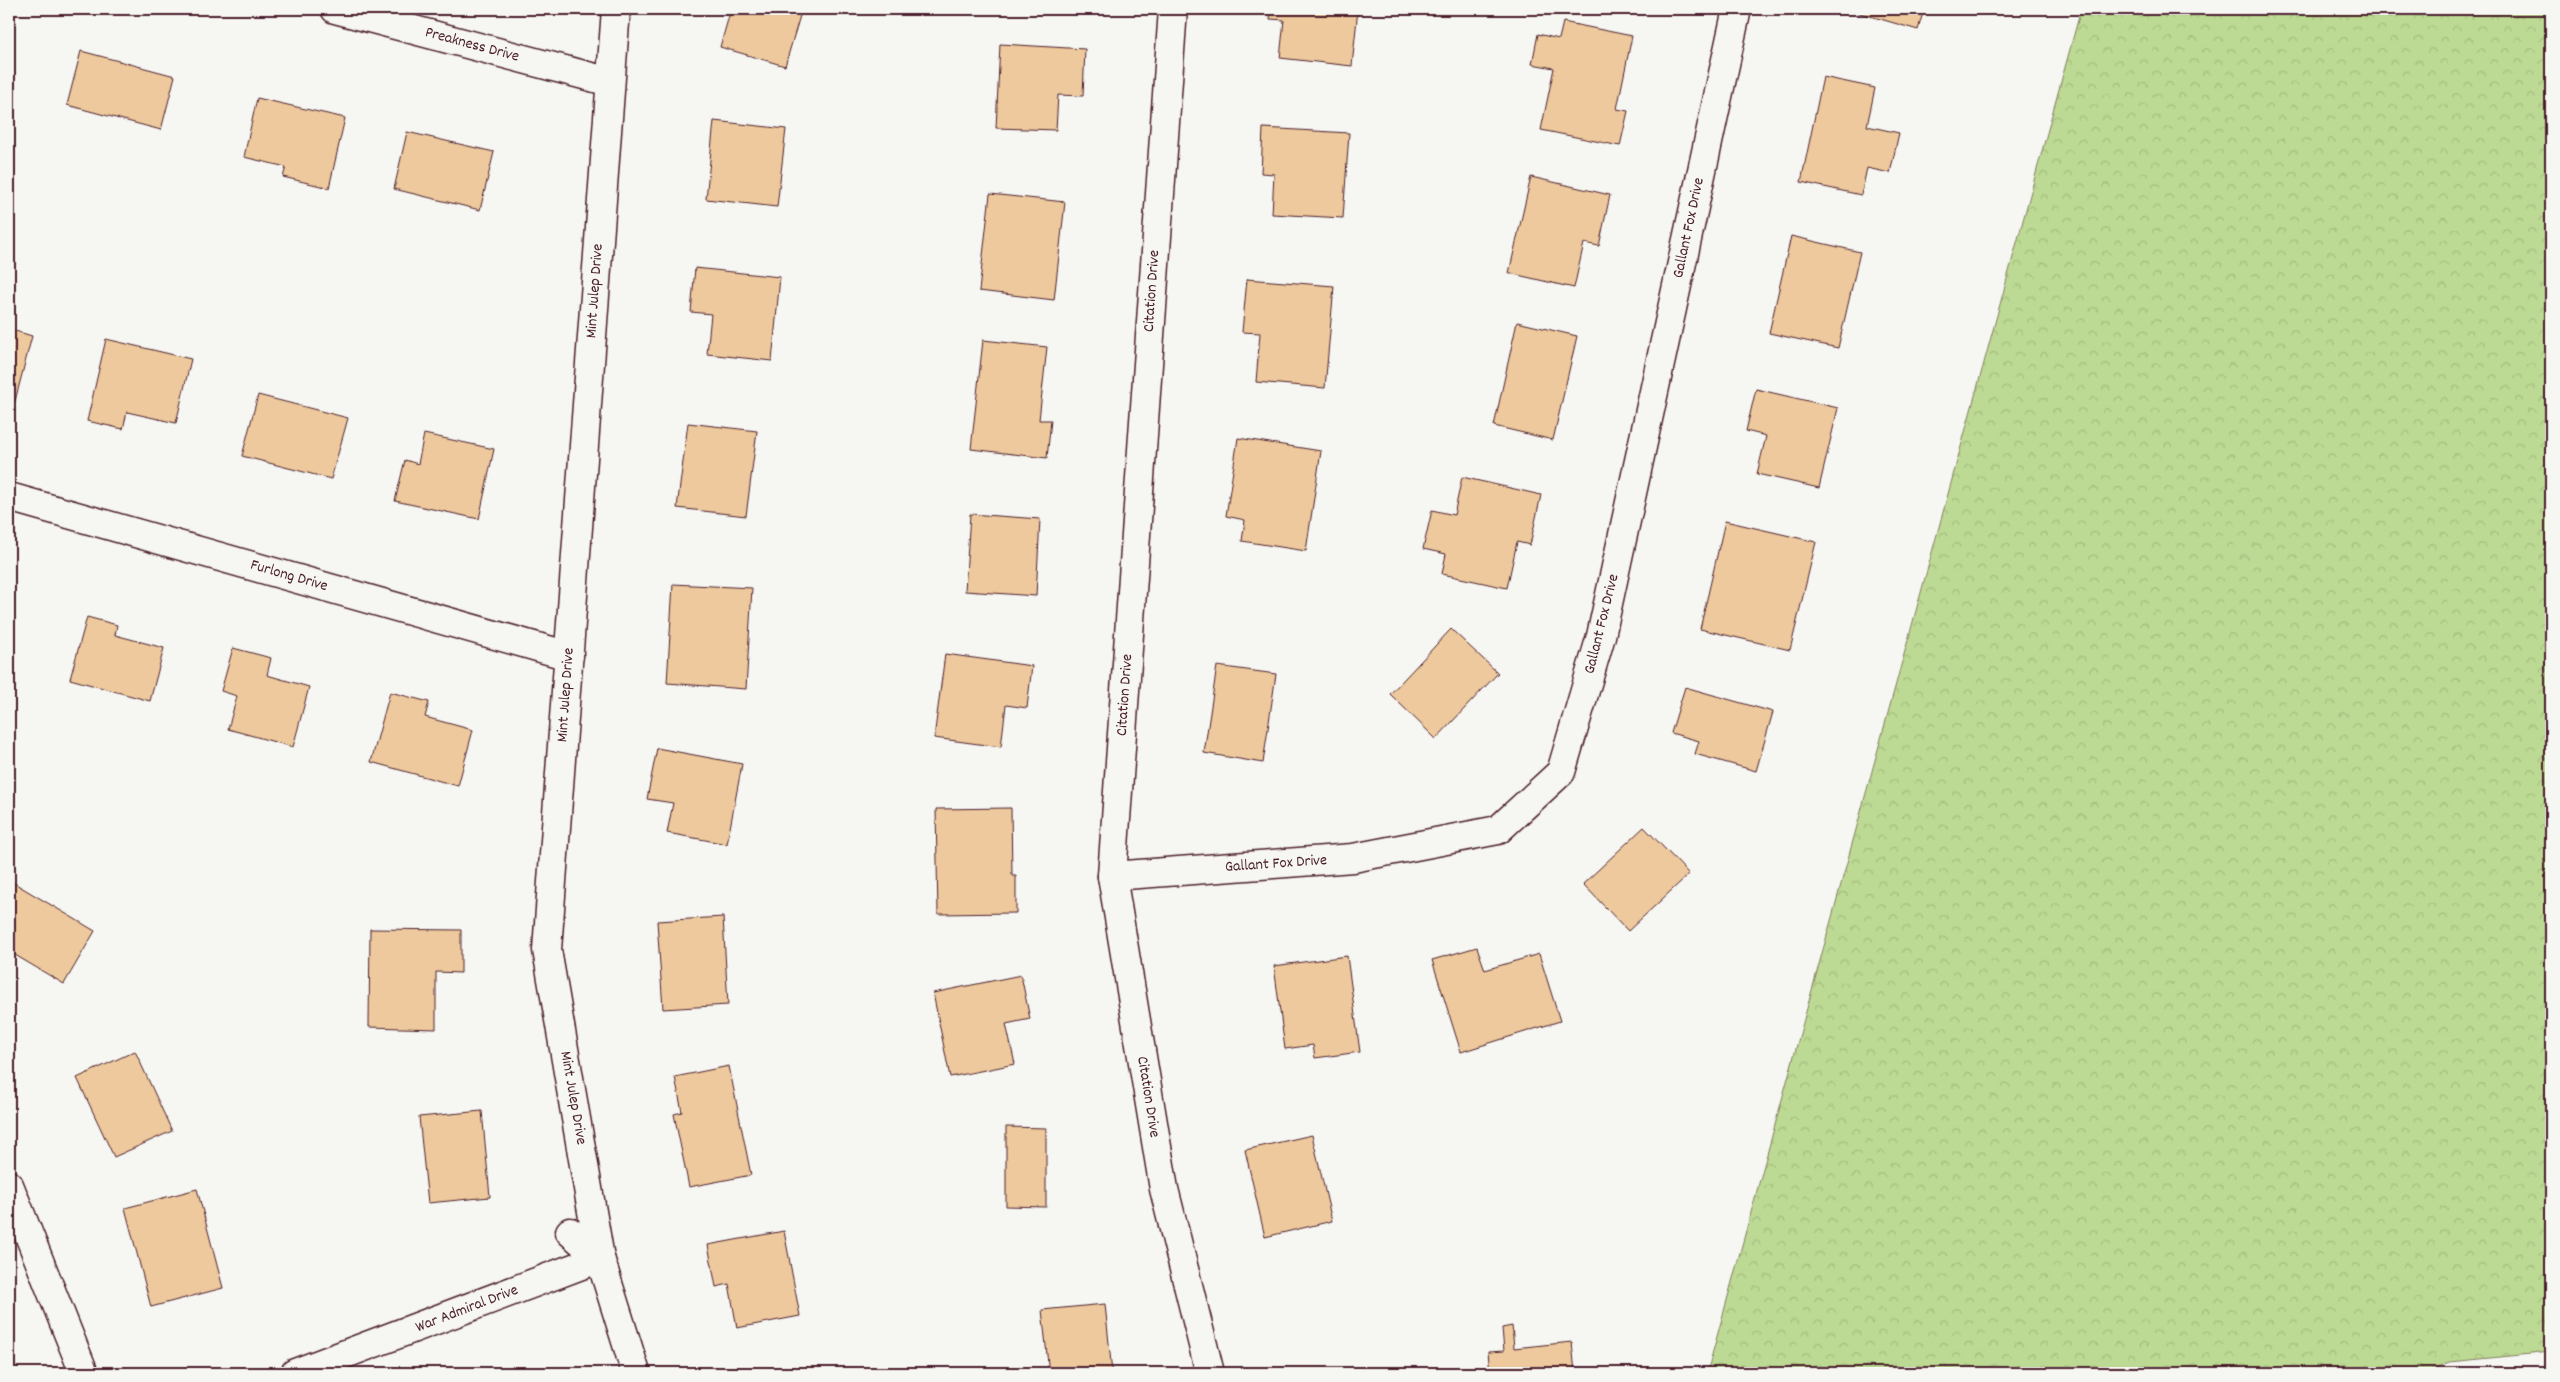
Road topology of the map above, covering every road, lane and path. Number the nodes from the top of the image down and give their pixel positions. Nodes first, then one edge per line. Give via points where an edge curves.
1 (335, 9) edge
2 (616, 9) edge
3 (1173, 9) edge
4 (1737, 9) edge
5 (610, 82) junction
6 (9, 497) edge
7 (569, 656) junction
8 (1112, 876) junction
9 (9, 1184) edge
10 (570, 1232) dead end
11 (600, 1258) junction
12 (84, 1373) edge
13 (295, 1373) edge
14 (636, 1373) edge
15 (1210, 1373) edge

1 - 5 street, Preakness Drive
2 - 5 street, Mint Julep Drive
3 - 8 street, Citation Drive
4 - 8 street, Gallant Fox Drive via 1601,636 1561,772 1498,830 1354,858
5 - 7 street, Mint Julep Drive
6 - 7 street, Furlong Drive
7 - 11 street, Mint Julep Drive via 547,950
8 - 15 street, Citation Drive via 1164,1189
9 - 12 street
10 - 11 street
11 - 13 street, War Admiral Drive
11 - 14 street, Mint Julep Drive

